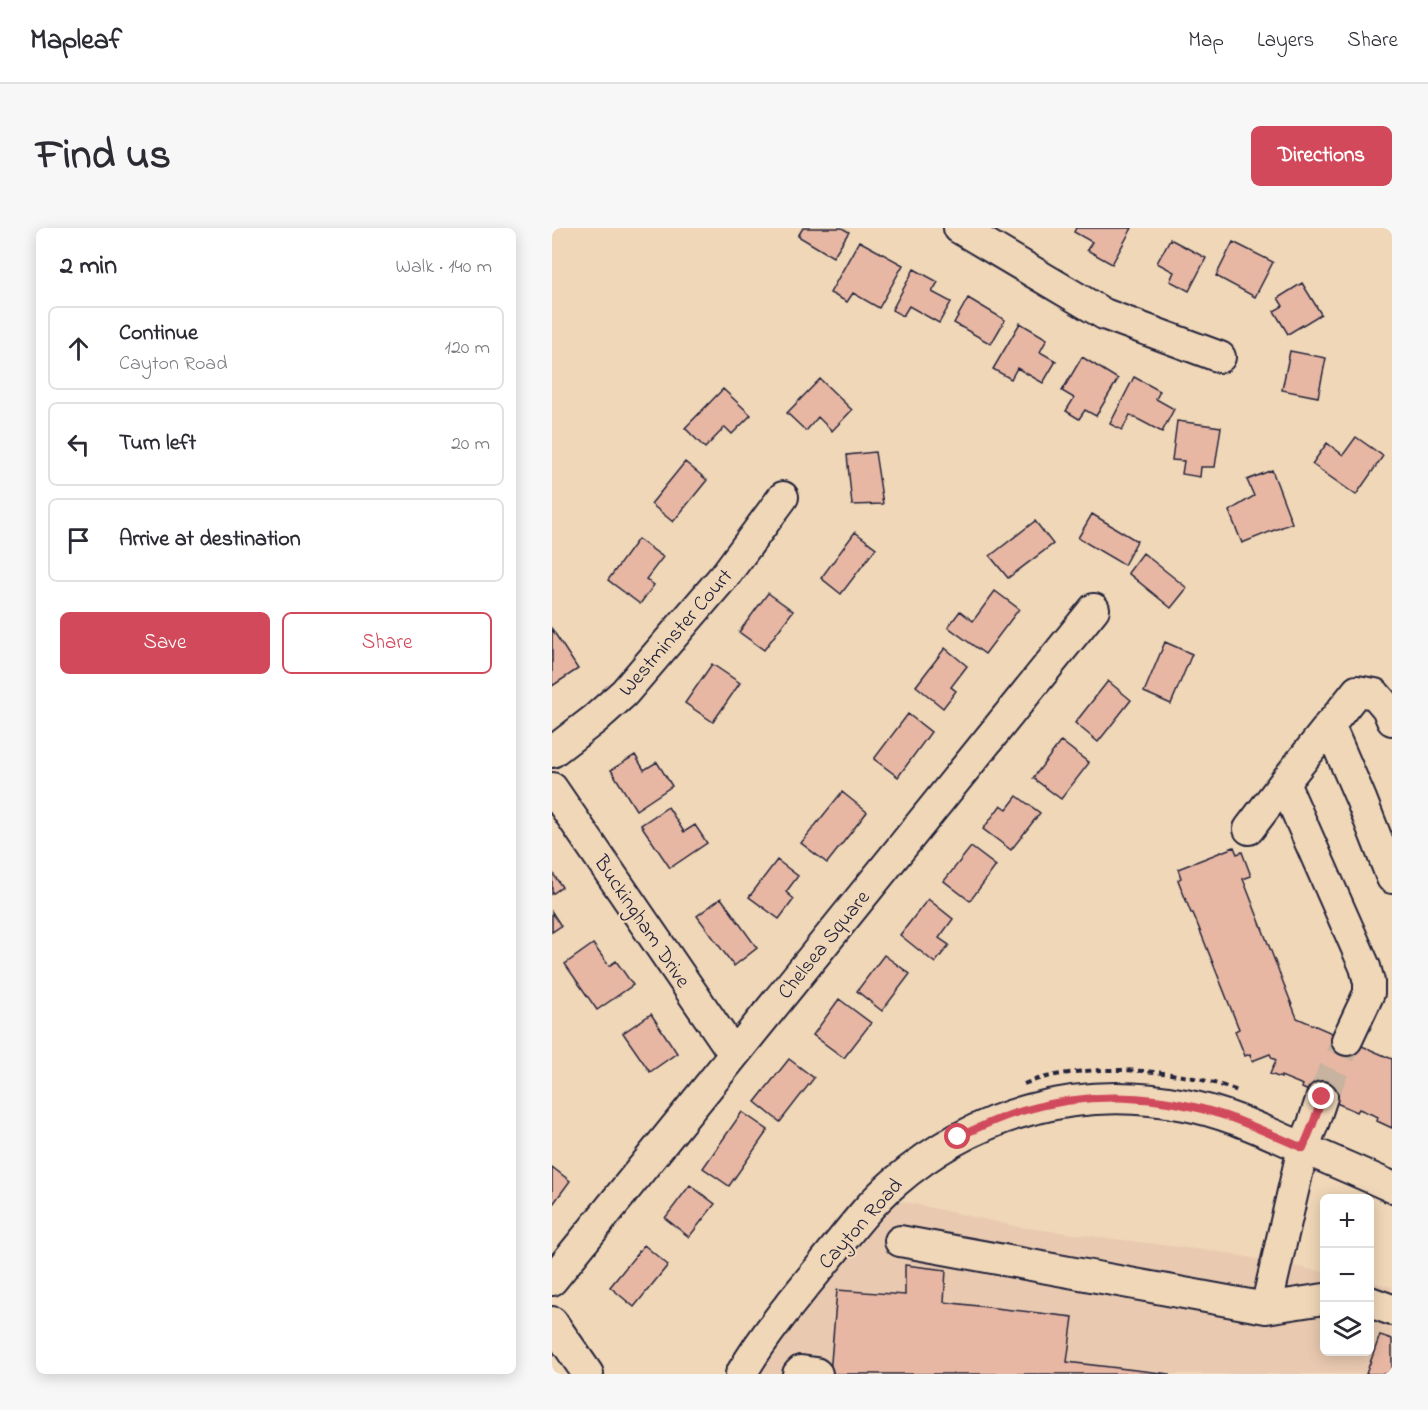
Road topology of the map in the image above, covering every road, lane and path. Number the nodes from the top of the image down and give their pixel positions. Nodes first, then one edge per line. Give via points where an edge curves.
1 (959, 228) edge
2 (1220, 357) dead end
3 (783, 497) dead end
4 (1094, 609) dead end
5 (1392, 720) edge
6 (1329, 725) junction
7 (552, 752) edge
8 (1284, 783) junction
9 (552, 788) edge
10 (1249, 829) dead end
11 (1392, 878) edge
12 (1347, 1040) tunnel mouth
13 (734, 1054) junction
14 (1021, 1085) dead end
15 (1243, 1094) dead end
16 (1322, 1097) tunnel mouth
17 (1303, 1148) junction
18 (1392, 1187) edge
19 (900, 1241) dead end
20 (552, 1280) edge
21 (1320, 1300) edge
22 (1374, 1303) edge
23 (1266, 1308) junction
24 (1392, 1310) edge
25 (552, 1322) edge
26 (588, 1374) edge
27 (741, 1374) edge
28 (798, 1374) edge
29 (816, 1374) edge

1 - 2 street via 1104,314
3 - 7 street, Westminster Court via 726,574 624,693
4 - 13 street, Chelsea Square
5 - 6 street via 1375,694 1357,691
6 - 8 street
6 - 11 street
8 - 10 street
8 - 12 street via 1369,982 1369,993
9 - 13 street, Buckingham Drive
13 - 20 street, Chelsea Square
14 - 15 path via 1041,1077 1102,1069 1171,1074 1222,1084
16 - 17 street
17 - 18 street, Cayton Road
17 - 23 street
17 - 27 street, Cayton Road via 1226,1116 1147,1099 1107,1097 1061,1102 989,1122 924,1158 868,1208 777,1320
19 - 23 street
21 - 23 street
22 - 24 street
25 - 26 street
28 - 29 street

